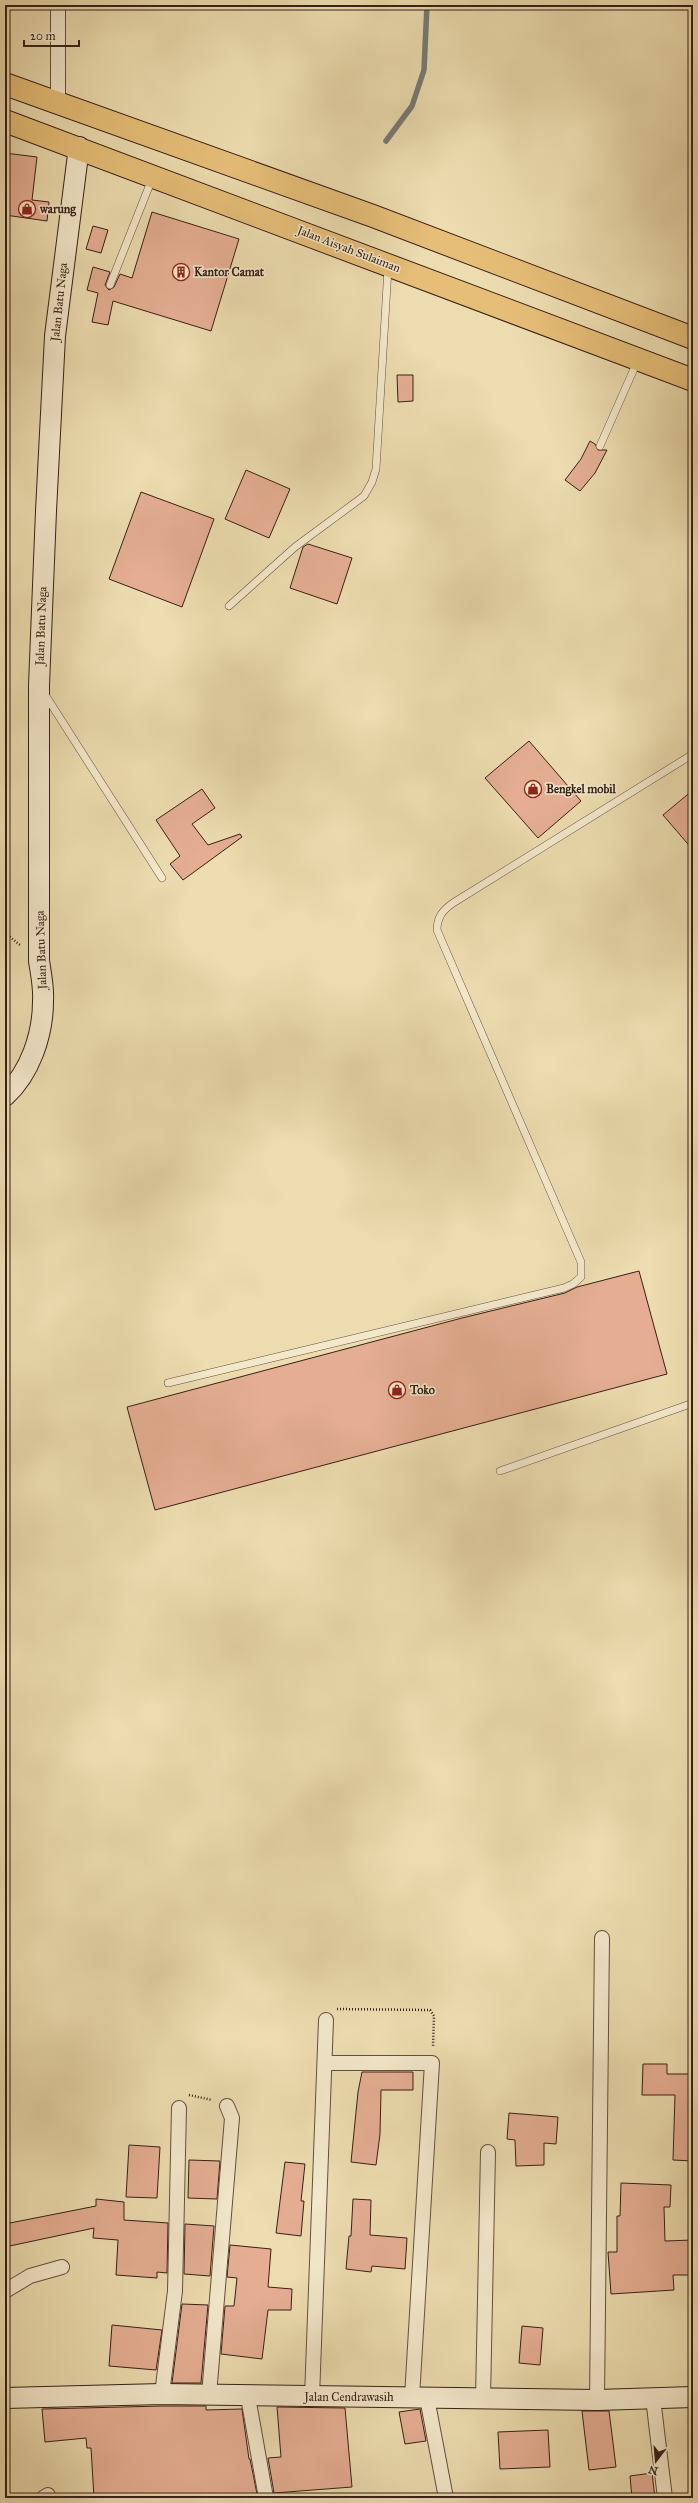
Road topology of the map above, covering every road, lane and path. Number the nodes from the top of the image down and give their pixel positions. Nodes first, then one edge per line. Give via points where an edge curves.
1 (58, 5) edge
2 (5, 84) edge
3 (58, 102) junction
4 (5, 121) edge
5 (79, 147) junction
6 (153, 175) junction
7 (388, 264) junction
8 (110, 285) dead end
9 (693, 338) edge
10 (638, 358) junction
11 (693, 380) edge
12 (600, 446) dead end
13 (228, 606) dead end
14 (39, 685) junction
15 (693, 754) edge
16 (162, 878) dead end
17 (5, 1096) edge
18 (168, 1383) dead end
19 (693, 1403) edge
20 (500, 1471) dead end
21 (602, 1938) dead end
22 (326, 2020) joint
23 (326, 2063) junction
24 (432, 2063) junction
25 (227, 2106) joint
26 (179, 2108) joint
27 (488, 2152) dead end
28 (62, 2267) dead end
29 (5, 2291) edge
30 (162, 2394) junction
31 (209, 2394) junction
32 (248, 2397) junction
33 (312, 2397) junction
34 (693, 2397) edge
35 (5, 2398) edge
36 (419, 2398) junction
37 (653, 2398) junction
38 (483, 2399) junction
39 (597, 2400) junction
40 (266, 2498) edge
41 (446, 2498) edge
42 (665, 2498) edge

1 - 3 street
2 - 3 highway
3 - 9 highway via 373,216
4 - 5 highway, Jalan Aisyah Sulaiman
5 - 6 highway, Jalan Aisyah Sulaiman
5 - 14 street, Jalan Batu Naga via 55,336
6 - 7 highway, Jalan Aisyah Sulaiman
6 - 8 lane
7 - 10 highway, Jalan Aisyah Sulaiman
7 - 13 lane via 376,469 372,482 364,496 295,547
10 - 11 highway, Jalan Aisyah Sulaiman
10 - 12 lane
14 - 16 lane
14 - 17 street, Jalan Batu Naga via 39,961 44,1001 34,1051 19,1081
15 - 18 lane via 453,903 441,914 437,922 437,930 581,1262 581,1276 564,1288
19 - 20 lane
21 - 39 street
22 - 23 street
22 - 24 path via 328,2012 334,2009 430,2010 434,2016
23 - 24 street
23 - 33 street
24 - 36 street
25 - 26 path via 215,2100 188,2095 182,2097
25 - 31 street via 232,2118
26 - 30 street via 175,2291
27 - 38 street
28 - 29 street via 36,2273
30 - 31 street, Jalan Cendrawasih
30 - 35 street, Jalan Cendrawasih
31 - 32 street, Jalan Cendrawasih
32 - 33 street, Jalan Cendrawasih
32 - 40 street
33 - 36 street, Jalan Cendrawasih
34 - 37 street, Jalan Cendrawasih
36 - 38 street, Jalan Cendrawasih
36 - 41 street
37 - 39 street, Jalan Cendrawasih
37 - 42 street
38 - 39 street, Jalan Cendrawasih

